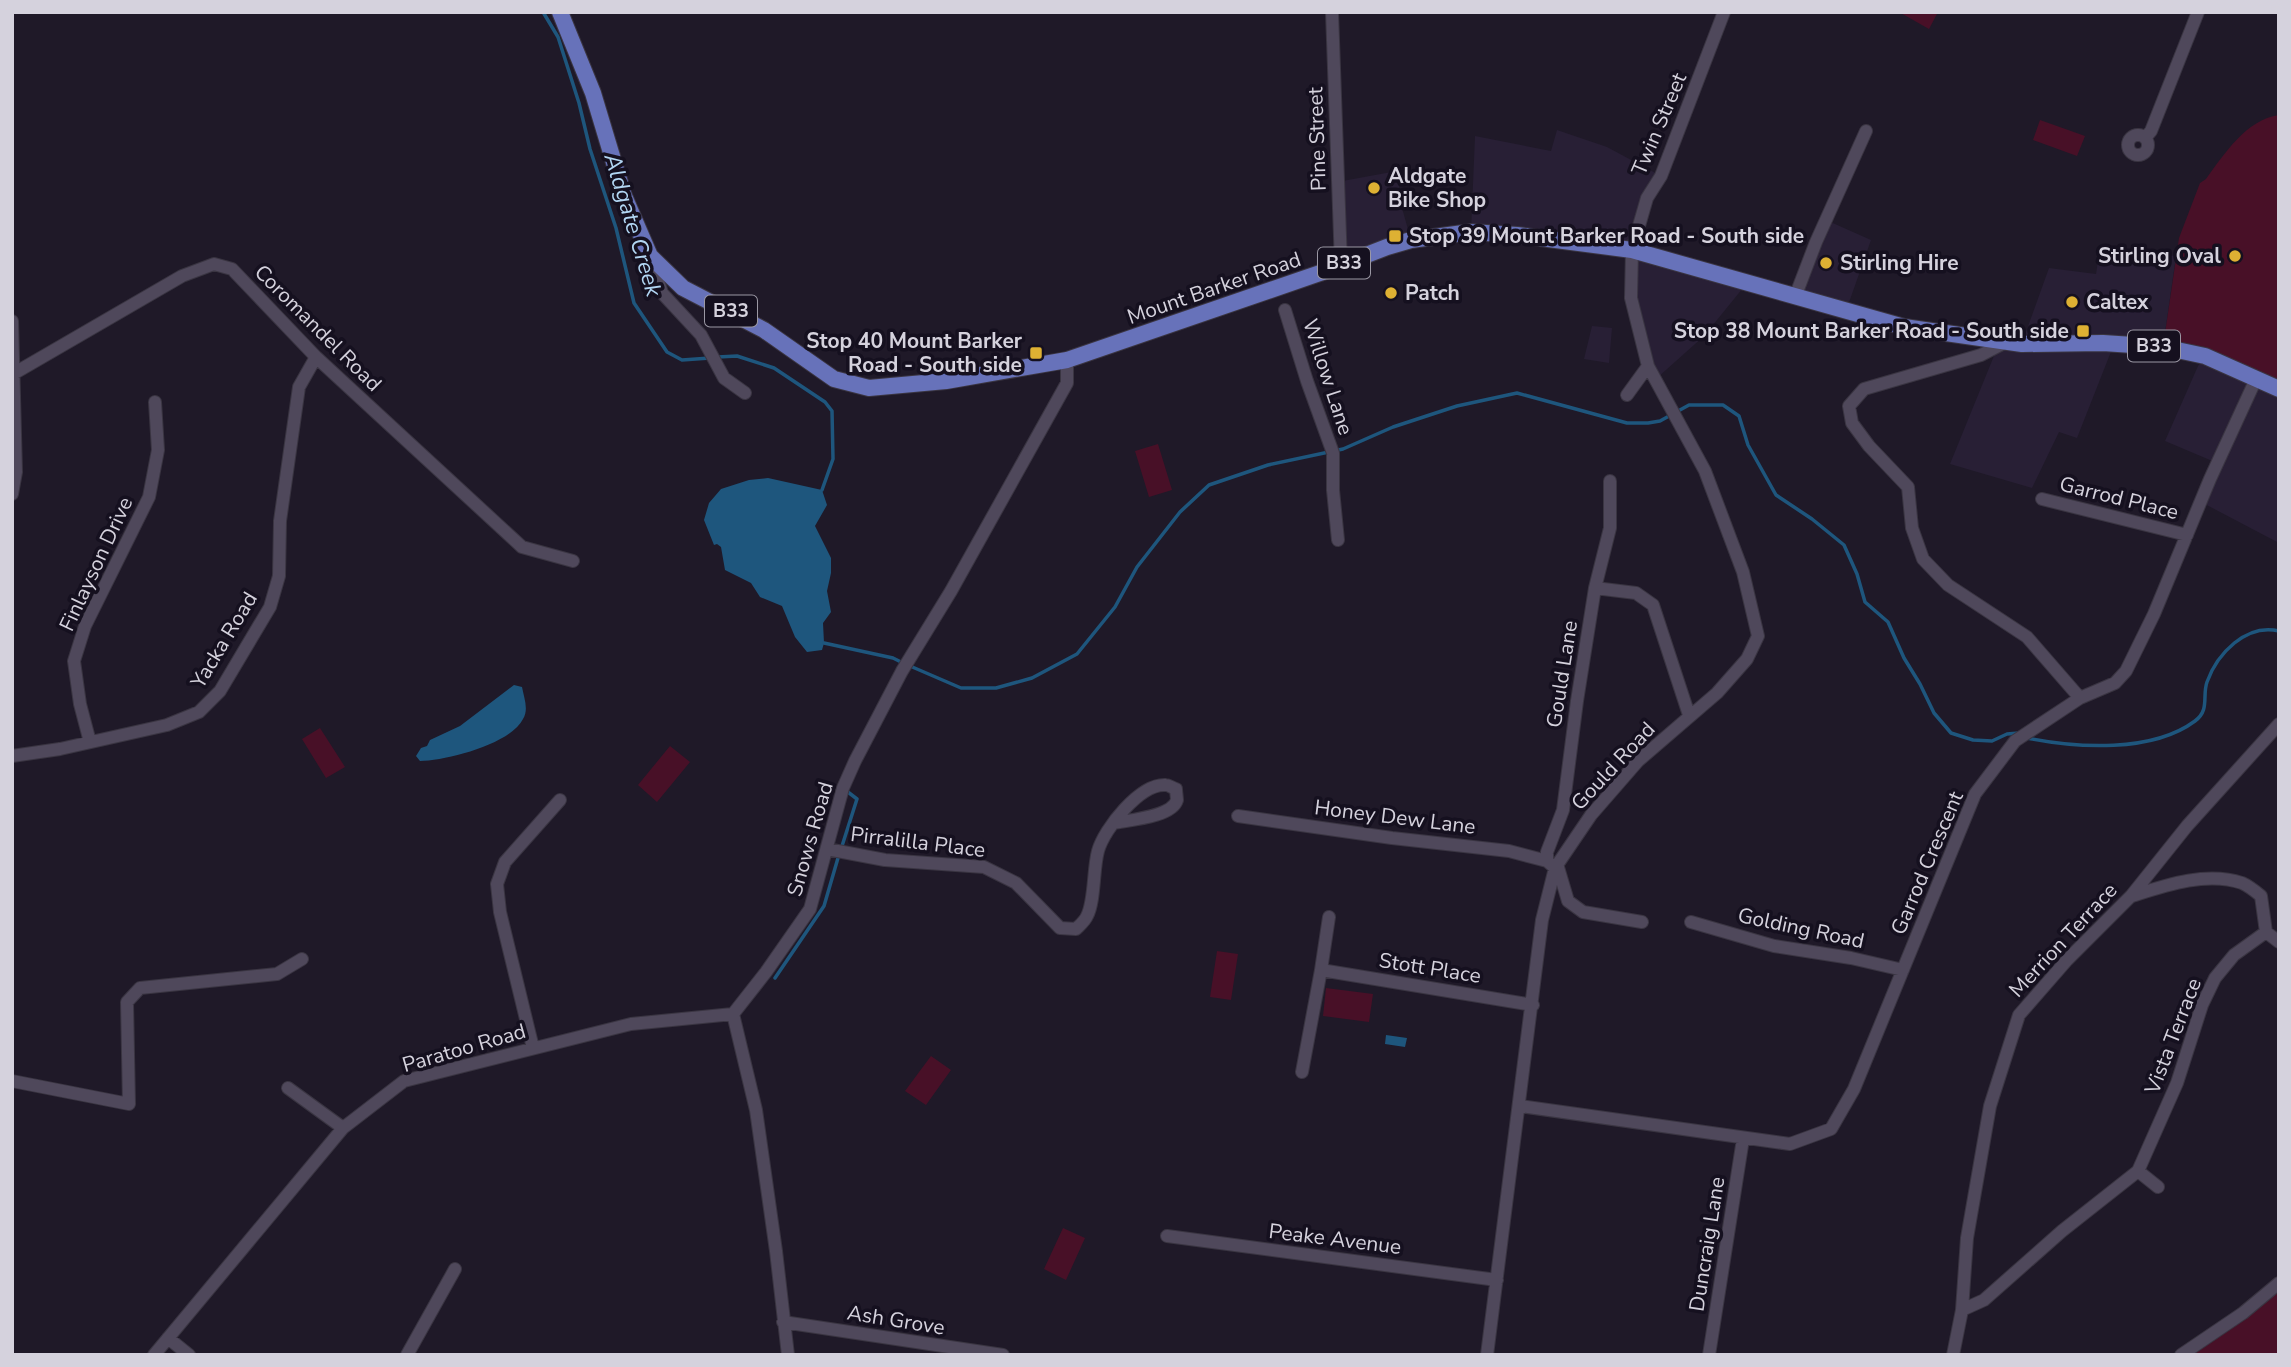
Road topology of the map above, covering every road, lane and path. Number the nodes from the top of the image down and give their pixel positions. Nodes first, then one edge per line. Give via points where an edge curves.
1 (560, 12) edge
2 (1332, 12) edge
3 (1724, 12) edge
4 (2197, 12) edge
5 (1866, 131) dead end
6 (2145, 138) dead end
7 (1632, 250) junction
8 (650, 256) junction
9 (1341, 264) junction
10 (1795, 297) junction
11 (1285, 310) dead end
12 (12, 321) edge
13 (2006, 342) junction
14 (316, 357) junction
15 (1067, 360) junction
16 (1648, 366) junction
17 (13, 374) edge
18 (2256, 379) junction
19 (2279, 390) edge
20 (745, 393) dead end
21 (1627, 395) dead end
22 (155, 402) dead end
23 (1610, 481) dead end
24 (12, 494) edge
25 (2042, 499) dead end
26 (2187, 535) junction
27 (1338, 540) dead end
28 (573, 561) dead end
29 (1595, 588) junction
30 (2080, 698) junction
31 (1689, 715) junction
32 (2279, 724) edge
33 (90, 742) junction
34 (12, 756) edge
35 (560, 800) dead end
36 (1238, 816) dead end
37 (1114, 823) junction
38 (827, 849) junction
39 (1553, 864) junction
40 (2132, 896) junction
41 (1328, 917) dead end
42 (1642, 922) dead end
43 (1690, 922) dead end
44 (2266, 932) junction
45 (2279, 942) edge
46 (302, 958) dead end
47 (1321, 970) junction
48 (1903, 970) junction
49 (1533, 1005) junction
50 (733, 1014) junction
51 (533, 1048) junction
52 (1302, 1072) dead end
53 (12, 1081) edge
54 (288, 1087) dead end
55 (1520, 1106) junction
56 (343, 1128) junction
57 (1743, 1139) junction
58 (2137, 1171) junction
59 (2158, 1187) dead end
60 (1167, 1236) dead end
61 (455, 1269) dead end
62 (1497, 1280) junction
63 (2279, 1283) edge
64 (1962, 1310) junction
65 (783, 1322) junction
66 (169, 1338) junction
67 (154, 1355) edge
68 (189, 1355) edge
69 (407, 1355) edge
70 (788, 1355) edge
71 (1003, 1355) edge
72 (1487, 1355) edge
73 (1709, 1355) edge
74 (1953, 1355) edge
75 (2181, 1355) edge

1 - 8 main road, Mount Barker Road / B33 via 593,93 624,196
2 - 9 street, Pine Street
3 - 7 street, Twin Street via 1661,176 1647,198
4 - 6 street
5 - 10 street
7 - 9 main road, Mount Barker Road / B33 via 1471,232 1411,240
7 - 10 main road, Mount Barker Road / B33
7 - 16 street, Gould Road via 1631,298
8 - 15 main road, Mount Barker Road / B33 via 683,288 764,330 834,379 869,388 946,381
8 - 20 street via 662,293 701,335 724,378
9 - 15 main road, Mount Barker Road / B33
10 - 13 main road, Mount Barker Road / B33 via 1904,327
11 - 27 street, Willow Lane via 1331,449
12 - 17 street
13 - 18 main road, Mount Barker Road / B33 via 2163,346 2205,356
13 - 30 street via 1981,355 1864,389 1849,406 1852,423 1908,487 1912,528 1923,559 1948,585 2027,637
14 - 17 street, Coromandel Road via 232,269 214,264 182,276
14 - 28 street, Coromandel Road via 522,547
14 - 33 street, Yacka Road via 299,387 280,521 279,576 270,607 220,691 199,712 167,725
15 - 38 street, Snows Road via 1067,383 855,761
16 - 21 street
16 - 31 street, Gould Road via 1705,471 1738,560 1758,636 1747,659 1717,693
17 - 24 street via 16,472
18 - 19 main road, Mount Barker Road / B33
18 - 26 street, Garrod Crescent
22 - 33 street, Finlayson Drive via 158,450 149,497 85,626 74,662
23 - 29 street, Gould Lane via 1610,528
25 - 26 street, Garrod Place
26 - 30 street, Garrod Crescent via 2126,671 2115,683
29 - 31 street via 1636,593 1653,605
29 - 39 street, Gould Lane via 1563,810 1547,852
30 - 48 street, Garrod Crescent via 2015,741 1975,794
31 - 39 street, Gould Road via 1638,761
32 - 40 street, Merrion Terrace
33 - 34 street, Yacka Road
35 - 51 street via 505,862 497,884
36 - 39 street, Honey Dew Lane via 1509,851
37 - 37 street, Pirralilla Place via 1147,790 1166,785 1176,789 1177,800 1171,809
37 - 38 street, Pirralilla Place via 1097,851 1088,916 1076,929 1060,928 1016,883 984,867 885,860
38 - 50 street, Snows Road via 810,909
39 - 42 street via 1568,901 1583,912
39 - 49 street, Gould Road
40 - 44 street via 2206,878 2245,884 2261,896
40 - 64 street, Merrion Terrace via 2019,1015 1990,1106 1967,1238
41 - 47 street
43 - 48 street, Golding Road via 1774,946
44 - 45 street
44 - 58 street, Vista Terrace via 2234,955 2216,978 2202,1005 2177,1083
46 - 53 street via 276,974 140,988 127,1002 129,1104
47 - 49 street, Stott Place
47 - 52 street
48 - 57 street, Garrod Crescent via 1854,1089 1831,1129 1790,1144
49 - 55 street, Gould Road
50 - 51 street, Paratoo Road via 631,1024
50 - 65 street via 755,1110
51 - 56 street, Paratoo Road via 404,1081
54 - 56 street
55 - 57 street, Garrod Crescent
55 - 62 street, Gould Road
56 - 66 street, Paratoo Road
57 - 73 street, Duncraig Lane
58 - 59 street
58 - 64 street, Vista Terrace via 1983,1300
60 - 62 street, Peake Avenue
61 - 69 street
62 - 72 street, Gould Road
63 - 75 street
64 - 74 street, Merrion Terrace
65 - 70 street
65 - 71 street, Ash Grove
66 - 67 street, Paratoo Road
66 - 68 street

